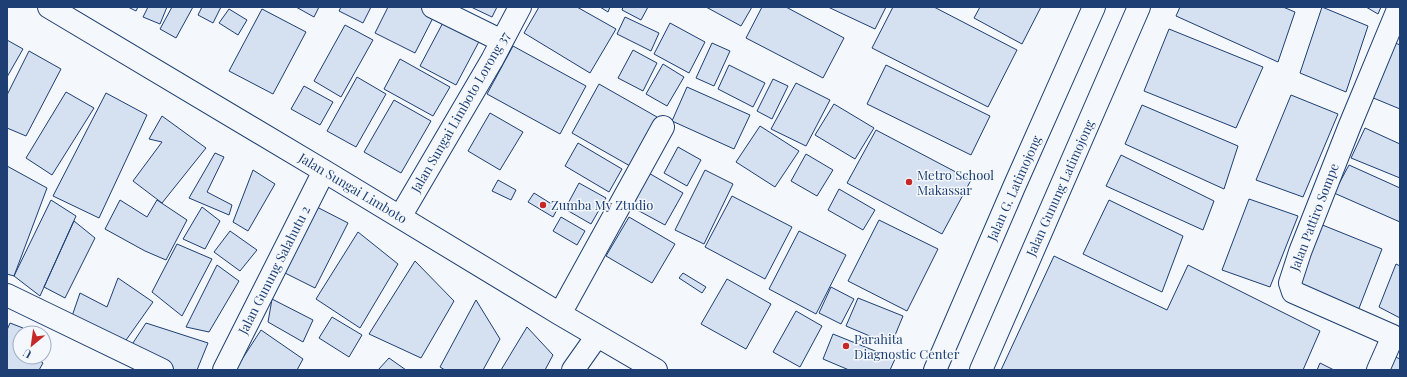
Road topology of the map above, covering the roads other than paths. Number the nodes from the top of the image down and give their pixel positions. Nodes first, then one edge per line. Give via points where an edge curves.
1 (433, 7) edge
2 (520, 7) edge
3 (1094, 7) edge
4 (1139, 7) edge
5 (1399, 7) edge
6 (59, 9) edge
7 (502, 41) junction
8 (663, 127) dead end
9 (324, 171) junction
10 (400, 217) junction
11 (7, 295) edge
12 (560, 314) junction
13 (597, 336) junction
14 (1396, 337) edge
15 (162, 370) edge
16 (224, 370) edge
17 (573, 370) edge
18 (656, 370) edge
19 (935, 370) edge
20 (981, 370) edge
21 (1378, 370) edge

1 - 7 street
2 - 7 street, Jalan Sungai Limboto Lorong 37
3 - 19 street, Jalan G. Latimojong
4 - 20 street, Jalan Gunung Latimojong
5 - 14 street, Jalan Pattiro Sompe via 1350,125 1290,283 1292,292 1305,299
6 - 9 street, Jalan Sungai Limboto
7 - 10 street, Jalan Sungai Limboto Lorong 37
8 - 12 street
9 - 10 street, Jalan Sungai Limboto
9 - 16 street, Jalan Gunung Salahutu 2
10 - 12 street, Jalan Sungai Limboto
11 - 15 street
12 - 13 street, Jalan Sungai Limboto
13 - 17 street
13 - 18 street, Jalan Sungai Limboto
14 - 21 street, Jalan Pattiro Sompe

